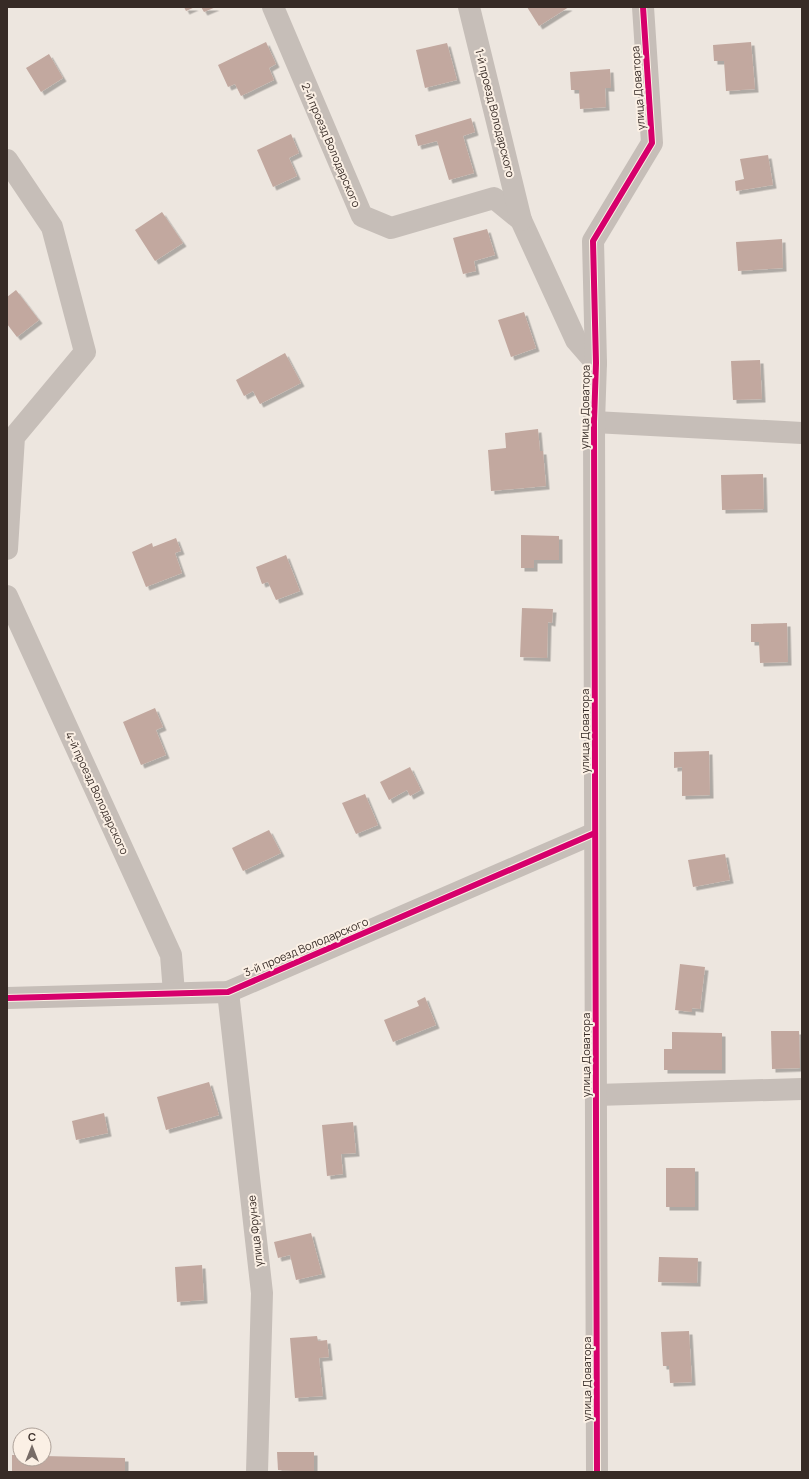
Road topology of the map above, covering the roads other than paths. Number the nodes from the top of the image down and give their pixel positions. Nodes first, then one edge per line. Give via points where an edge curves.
1 (273, 7) edge
2 (469, 7) edge
3 (643, 7) edge
4 (7, 160) edge
5 (521, 220) junction
6 (596, 363) junction
7 (594, 422) junction
8 (802, 433) edge
9 (11, 435) edge
10 (7, 549) edge
11 (7, 596) edge
12 (595, 832) junction
13 (228, 992) junction
14 (174, 994) junction
15 (7, 998) edge
16 (802, 1089) edge
17 (596, 1095) junction
18 (257, 1472) edge
19 (597, 1472) edge

1 - 5 street, 2-й проезд Володарского via 362,216 391,228 494,198
2 - 5 street, 1-й проезд Володарского
3 - 6 street, улица Доватора via 652,143 593,240
4 - 9 street via 52,227 85,352
5 - 6 street, 2-й проезд Володарского via 576,340
6 - 7 street, улица Доватора
7 - 8 street, улица Доватора
7 - 12 street, улица Доватора
9 - 10 street
11 - 14 street, 4-й проезд Володарского via 171,955
12 - 13 street, 3-й проезд Володарского
12 - 17 street, улица Доватора
13 - 14 street, 3-й проезд Володарского
13 - 18 street, улица Фрунзе via 262,1293
14 - 15 street, 3-й проезд Володарского
16 - 17 street
17 - 19 street, улица Доватора

